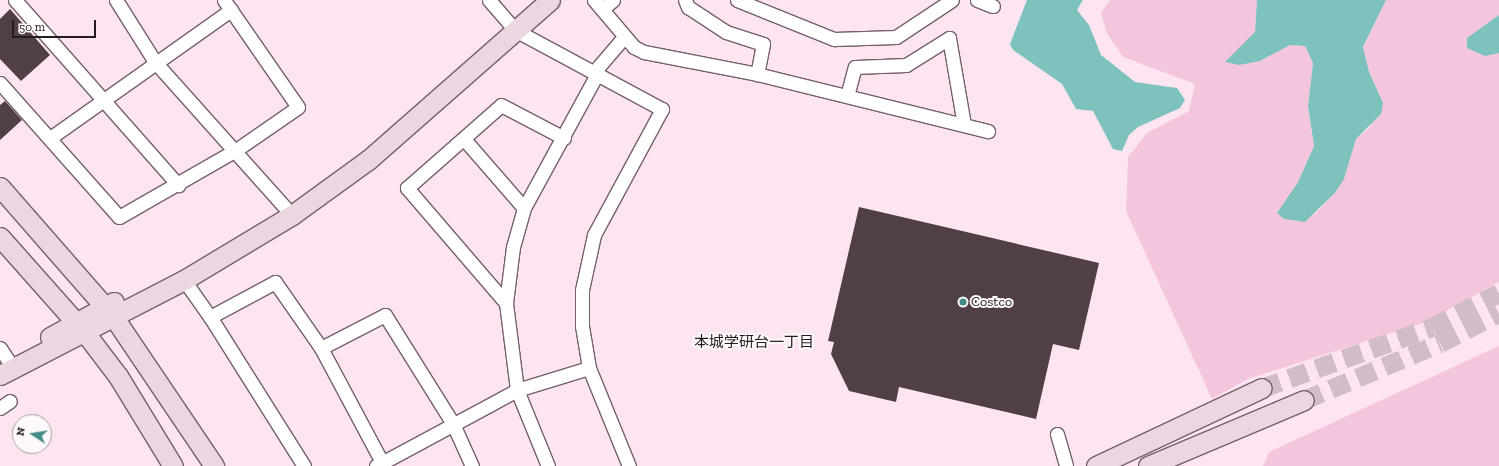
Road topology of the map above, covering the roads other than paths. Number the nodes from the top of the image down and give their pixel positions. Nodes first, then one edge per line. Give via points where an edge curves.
1 (15, 0) edge
2 (116, 0) edge
3 (489, 0) edge
4 (539, 0) edge
5 (550, 0) edge
6 (613, 0) edge
7 (685, 0) edge
8 (737, 0) edge
9 (952, 0) edge
10 (977, 0) edge
11 (228, 5) edge
12 (598, 5) edge
13 (993, 6) dead end
14 (513, 27) junction
15 (624, 37) junction
16 (155, 62) junction
17 (595, 73) junction
18 (757, 74) junction
19 (0, 83) edge
20 (848, 96) junction
21 (104, 100) junction
22 (964, 125) junction
23 (988, 131) dead end
24 (50, 138) junction
25 (564, 138) junction
26 (464, 139) junction
27 (236, 150) junction
28 (178, 185) junction
29 (0, 187) edge
30 (524, 208) junction
31 (289, 212) junction
32 (0, 237) edge
33 (184, 280) junction
34 (506, 303) junction
35 (109, 311) junction
36 (210, 317) junction
37 (81, 328) junction
38 (321, 348) junction
39 (4, 363) edge
40 (589, 368) junction
41 (1262, 388) tunnel mouth
42 (516, 390) junction
43 (1304, 400) tunnel mouth
44 (453, 424) junction
45 (1057, 434) dead end
46 (381, 465) edge
47 (173, 466) edge
48 (214, 466) edge
49 (304, 466) edge
50 (472, 466) edge
51 (548, 466) edge
52 (629, 466) edge
53 (1066, 466) edge
54 (1096, 466) edge
55 (1148, 466) edge

1 - 21 street
2 - 16 street
3 - 14 street
4 - 14 street
5 - 14 street
6 - 12 street
7 - 18 street via 688,7 726,32 763,44
8 - 9 street via 834,39 896,37
10 - 13 street
11 - 16 street
11 - 27 street via 298,107
12 - 15 street
14 - 17 street
14 - 31 street via 368,160
15 - 17 street
15 - 18 street via 644,52
16 - 21 street
16 - 27 street
17 - 25 street
17 - 40 street via 662,109 594,235 586,263 582,326
18 - 20 street
19 - 24 street
20 - 22 street
20 - 22 street via 855,68 906,65 949,38
21 - 24 street
21 - 28 street
22 - 23 street
24 - 28 street via 119,217
25 - 26 street via 501,106
25 - 30 street
26 - 30 street
26 - 34 street via 407,188
27 - 28 street
27 - 31 street
29 - 35 street
30 - 34 street via 513,247
31 - 33 street
31 - 35 street
32 - 37 street
33 - 35 street
33 - 36 street
34 - 42 street
35 - 37 street
35 - 48 street
36 - 38 street via 275,282
36 - 49 street
37 - 39 street
37 - 47 street via 118,376
38 - 44 street via 385,315
38 - 46 street
40 - 42 street
40 - 52 street
41 - 54 street
42 - 44 street
42 - 51 street
43 - 55 street
44 - 46 street
44 - 50 street
45 - 53 street

